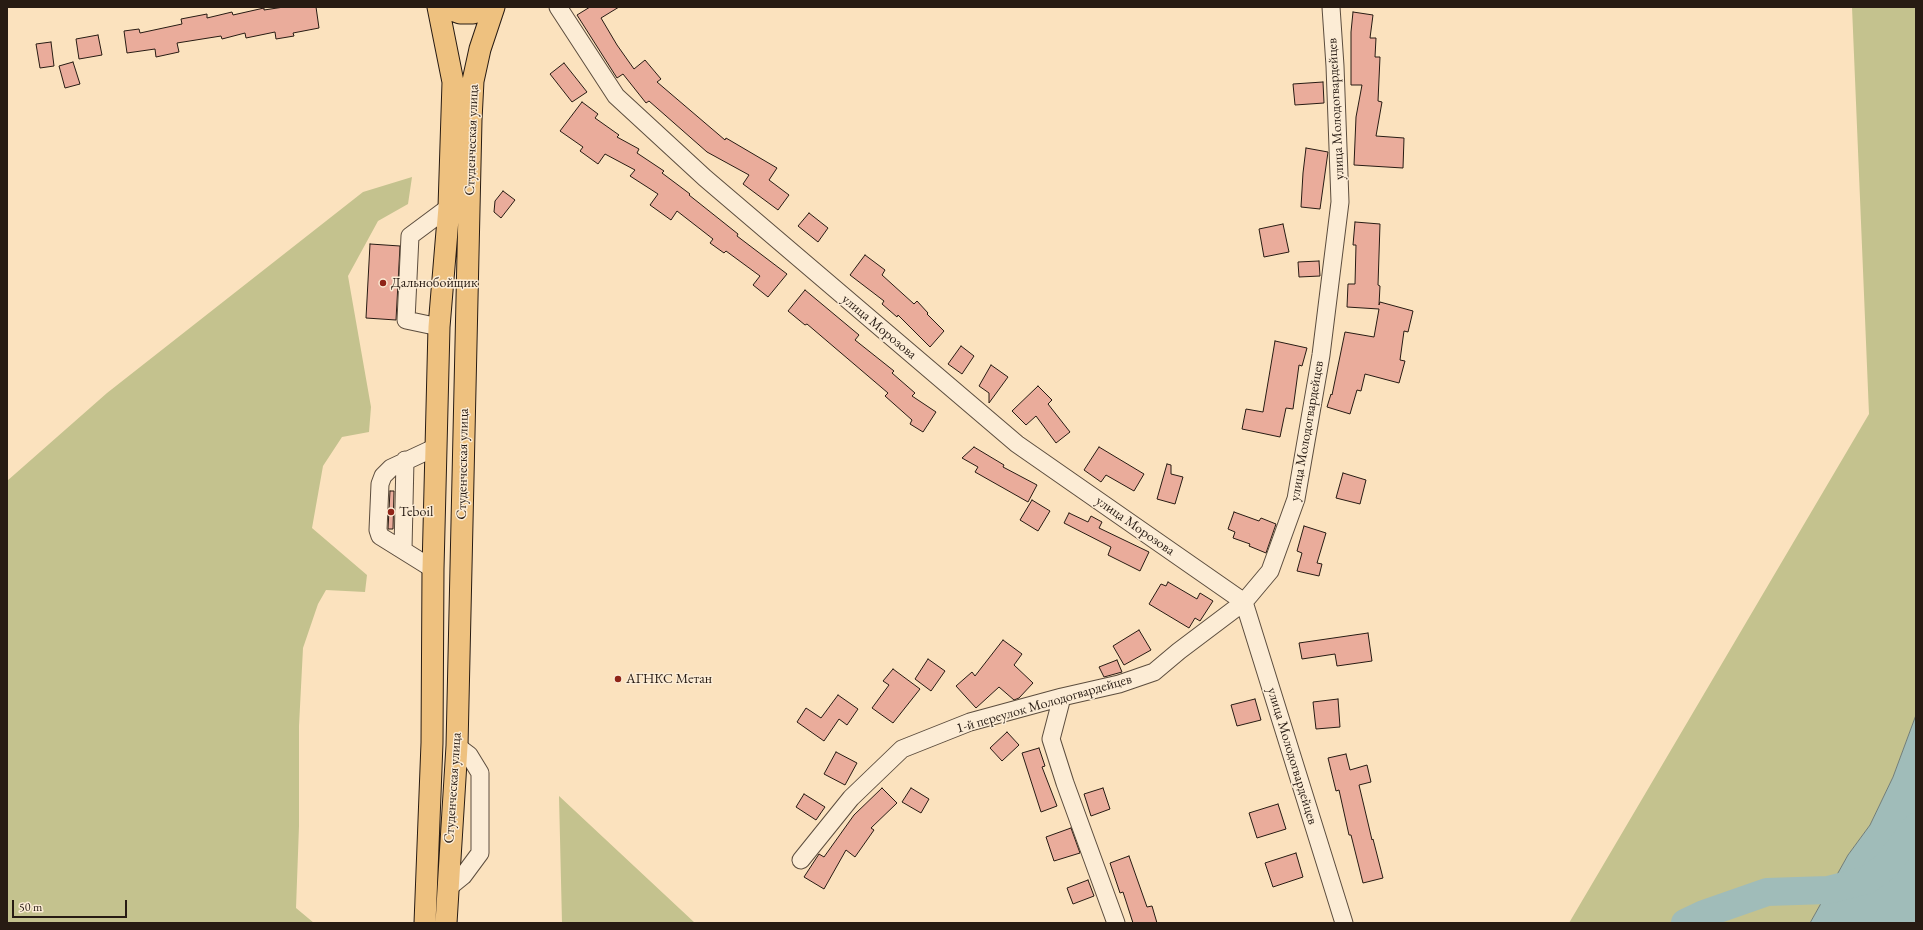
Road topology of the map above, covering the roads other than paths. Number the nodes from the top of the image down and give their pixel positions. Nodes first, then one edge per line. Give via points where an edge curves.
1 (438, 7) edge
2 (444, 7) edge
3 (488, 7) edge
4 (494, 7) edge
5 (558, 7) edge
6 (1331, 7) edge
7 (449, 207) junction
8 (439, 327) junction
9 (436, 447) junction
10 (405, 460) junction
11 (402, 549) junction
12 (433, 569) junction
13 (1244, 602) junction
14 (1062, 697) junction
15 (457, 746) junction
16 (801, 860) dead end
17 (447, 889) junction
18 (425, 923) edge
19 (446, 923) edge
20 (1116, 923) edge
21 (1344, 923) edge

1 - 7 main road, Студенческая улица via 453,82
2 - 3 main road via 460,13 473,13
4 - 15 main road, Студенческая улица via 480,49 473,81 471,120
5 - 13 street, улица Морозова via 616,96 705,178 1017,444
6 - 13 street, улица Молодогвардейцев via 1340,202 1321,355 1296,499 1270,571
7 - 8 main road, Студенческая улица
7 - 8 street via 410,236 406,320
8 - 9 main road, Студенческая улица
9 - 10 street
9 - 12 main road, Студенческая улица
10 - 11 street
10 - 11 street via 383,476 380,484 378,530 380,536
11 - 12 street
12 - 18 main road, Студенческая улица via 432,743
13 - 14 street, 1-й переулок Молодогвардейцев via 1179,650 1154,672 1119,684
13 - 21 street, улица Молодогвардейцев
14 - 16 street, 1-й переулок Молодогвардейцев via 970,722 902,749 851,798
14 - 20 street via 1051,739
15 - 17 main road, Студенческая улица
15 - 17 street via 469,755 480,773 480,853 463,876
17 - 19 main road, Студенческая улица

